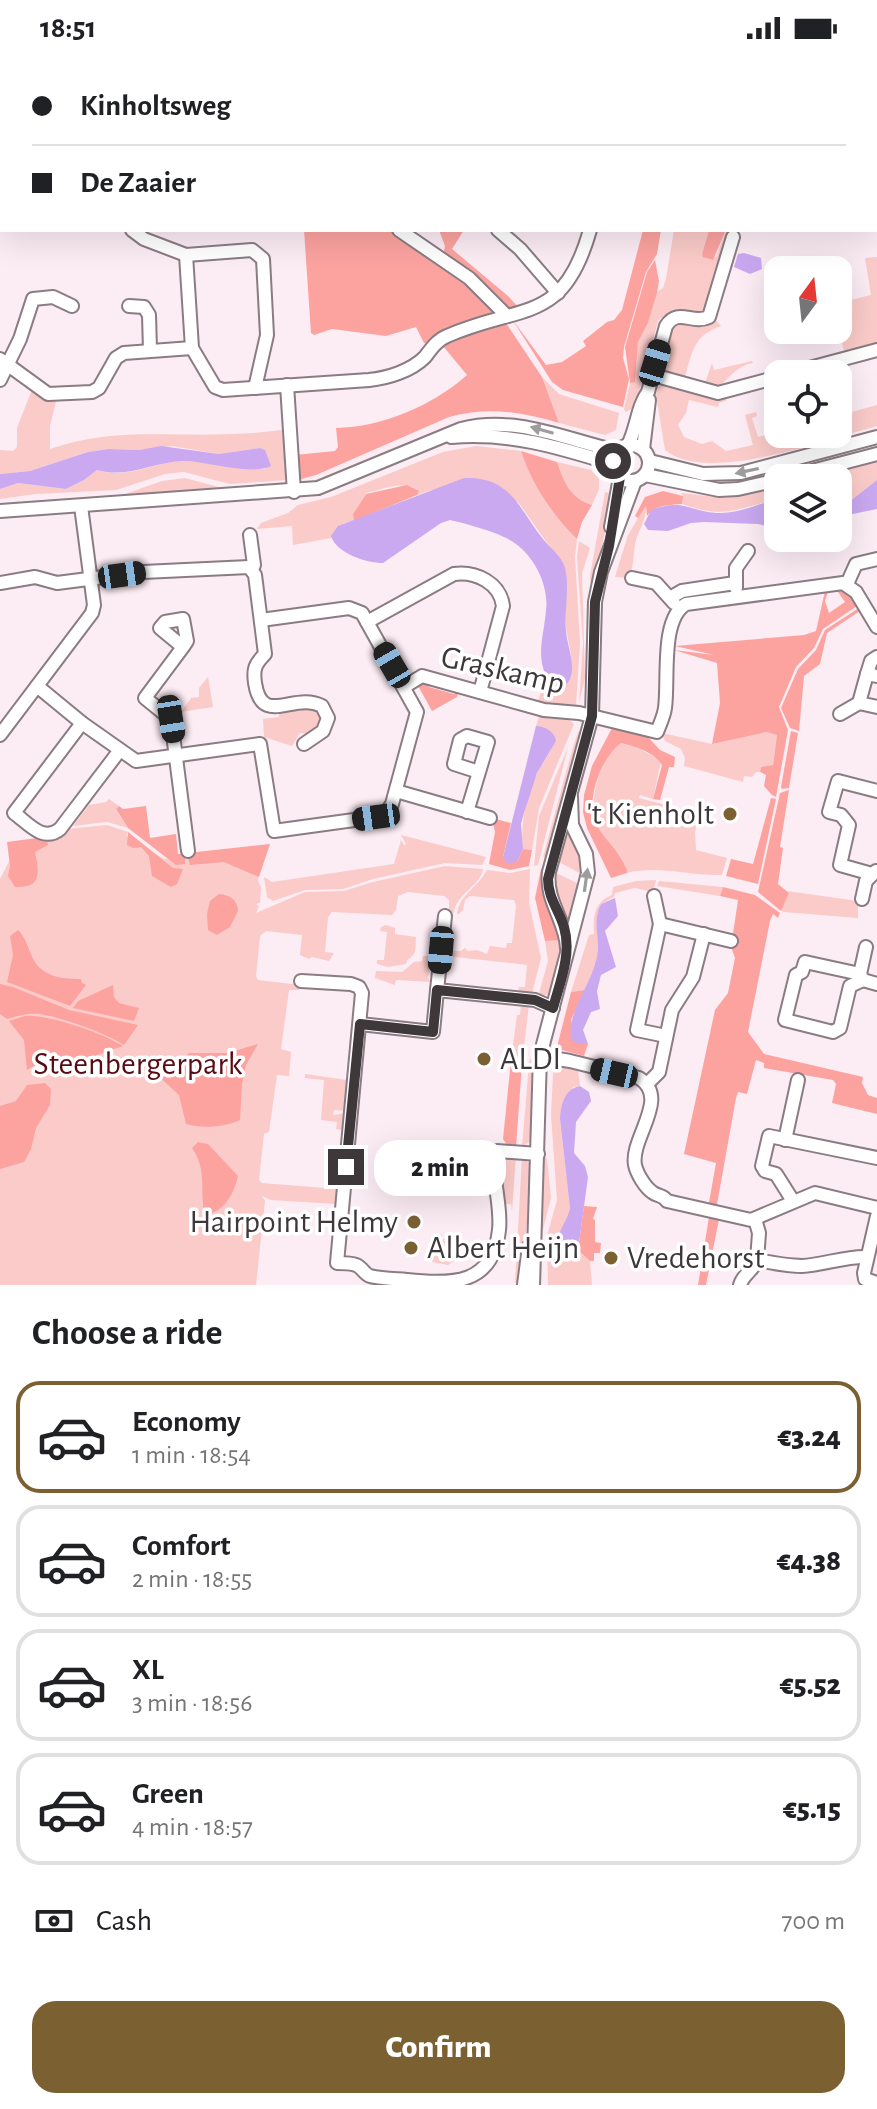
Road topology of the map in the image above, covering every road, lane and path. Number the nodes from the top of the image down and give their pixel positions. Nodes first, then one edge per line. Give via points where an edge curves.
1 (135, 232) edge
2 (402, 232) edge
3 (500, 232) edge
4 (589, 232) edge
5 (733, 237) dead end
6 (186, 255) junction
7 (558, 293) junction
8 (72, 306) dead end
9 (129, 306) dead end
10 (507, 316) junction
11 (192, 348) junction
12 (150, 350) junction
13 (877, 350) edge
14 (840, 360) edge
15 (3, 361) edge
16 (653, 375) junction
17 (0, 380) edge
18 (764, 381) edge
19 (287, 385) junction
20 (255, 388) junction
21 (648, 392) junction
22 (877, 437) edge
23 (623, 448) junction
24 (877, 454) edge
25 (646, 455) junction
26 (839, 464) edge
27 (620, 477) junction
28 (640, 478) junction
29 (764, 483) edge
30 (294, 492) junction
31 (81, 506) junction
32 (0, 511) edge
33 (250, 535) dead end
34 (609, 546) junction
35 (748, 551) dead end
36 (877, 559) edge
37 (252, 569) junction
38 (632, 578) dead end
39 (91, 579) junction
40 (0, 583) edge
41 (847, 584) junction
42 (736, 589) junction
43 (674, 603) junction
44 (261, 620) junction
45 (367, 622) junction
46 (877, 625) edge
47 (183, 647) dead end
48 (877, 657) edge
49 (872, 675) edge
50 (37, 686) junction
51 (404, 687) junction
52 (480, 692) junction
53 (859, 703) junction
54 (877, 707) edge
55 (840, 714) dead end
56 (592, 716) junction
57 (82, 723) junction
58 (0, 735) edge
59 (304, 744) dead end
60 (120, 750) junction
61 (177, 756) junction
62 (479, 772) dead end
63 (396, 791) junction
64 (877, 791) edge
65 (571, 797) junction
66 (467, 812) junction
67 (490, 818) dead end
68 (188, 851) dead end
69 (824, 861) dead end
70 (840, 865) junction
71 (875, 872) edge
72 (654, 896) dead end
73 (862, 899) dead end
74 (445, 916) dead end
75 (660, 924) junction
76 (704, 934) junction
77 (731, 941) dead end
78 (866, 947) dead end
79 (567, 956) junction
80 (862, 977) junction
81 (301, 981) dead end
82 (877, 984) edge
83 (437, 990) junction
84 (553, 1008) junction
85 (360, 1024) junction
86 (666, 1036) junction
87 (540, 1056) junction
88 (798, 1080) dead end
89 (647, 1084) junction
90 (785, 1140) junction
91 (538, 1154) junction
92 (877, 1158) edge
93 (793, 1201) junction
94 (535, 1203) junction
95 (877, 1208) edge
96 (877, 1216) edge
97 (755, 1219) junction
98 (867, 1257) junction
99 (757, 1260) junction
100 (366, 1280) edge
101 (877, 1283) edge
102 (524, 1285) edge
103 (533, 1285) edge
104 (740, 1285) edge

1 - 6 street
2 - 10 street via 469,278
3 - 7 street
4 - 7 street via 576,270
5 - 16 street via 709,317 671,319
6 - 11 street
6 - 20 street via 252,250 263,259 267,335
7 - 10 street via 535,308
8 - 15 street via 53,297 33,299 20,339
9 - 12 street via 144,307 149,315
10 - 19 street via 446,336 419,362 385,378
11 - 12 street
11 - 20 street via 215,387
12 - 15 street via 116,358 92,392 48,394
13 - 14 street
15 - 17 street
16 - 18 street via 717,393
16 - 21 street
19 - 20 street
19 - 30 street
21 - 23 street
21 - 25 street
22 -> 25 street via 741,473 703,474
23 - 25 street
23 - 27 street
23 - 30 street via 485,435 444,438 318,488
24 - 26 street
25 - 28 street
27 - 28 street
27 - 34 street
28 - 29 street via 719,490
28 - 34 street
30 - 31 street
31 - 32 street
31 - 39 street
33 - 37 street
34 - 56 street via 595,602
35 - 42 street via 736,568
36 - 41 street via 856,564
37 - 39 street
37 - 44 street
38 - 43 street via 656,583
39 - 40 street via 57,583 35,577
39 - 50 street via 92,613
41 - 42 street
41 - 46 street
42 - 43 street
43 - 56 street, Graskamp via 665,711 657,732
44 - 45 street via 353,608
44 - 59 street via 265,654 253,673 257,699 274,707 315,702 327,712 323,731
45 - 51 street
45 - 52 street via 454,574 490,582 503,606
47 - 61 street via 145,698 171,719
48 - 49 street via 871,661
49 - 53 street
50 - 57 street
50 - 58 street
51 - 52 street, Graskamp via 422,676
51 - 63 street via 417,712
52 - 56 street, Graskamp via 544,710
53 - 54 street
53 - 55 street
56 - 65 street
57 - 60 street
57 - 60 street via 14,813 43,834 60,829
60 - 61 street via 136,761
61 - 63 street via 260,744 274,831 376,817 389,809
61 - 68 street
62 - 66 street
63 - 66 street
64 - 70 street via 836,782 829,812 841,815 849,825
79 -> 65 street via 588,873 586,854 572,825
65 - 79 street via 548,879 565,931
66 - 67 street
69 - 70 street
70 - 71 street
71 - 73 street via 866,881
72 - 75 street
74 - 83 street
75 - 76 street
75 - 86 street via 637,1030
76 - 77 street
76 - 86 street via 693,977 672,1010
78 - 80 street
79 - 84 street
80 - 80 street via 805,962 796,975 785,1020 833,1032 840,1028 850,986
80 - 82 street
81 - 85 street via 359,987
83 - 84 street via 535,1000
83 - 85 street via 433,1032
84 - 87 street
85 - 100 street via 337,1263 356,1265
86 - 89 street via 659,1072
87 - 89 street
87 - 91 street
88 - 90 street
89 - 97 street via 652,1096 634,1163 640,1178 667,1201
90 - 92 street
90 - 93 street via 769,1136 762,1166 776,1174
91 - 94 street
91 - 100 street via 497,1151 493,1171 500,1219 492,1256 481,1272 443,1284
93 - 95 street via 815,1193
93 - 97 street
94 - 102 street
94 - 103 street
96 - 98 street
97 - 99 street
98 - 99 street via 804,1266
98 - 101 street via 865,1279
99 - 104 street

